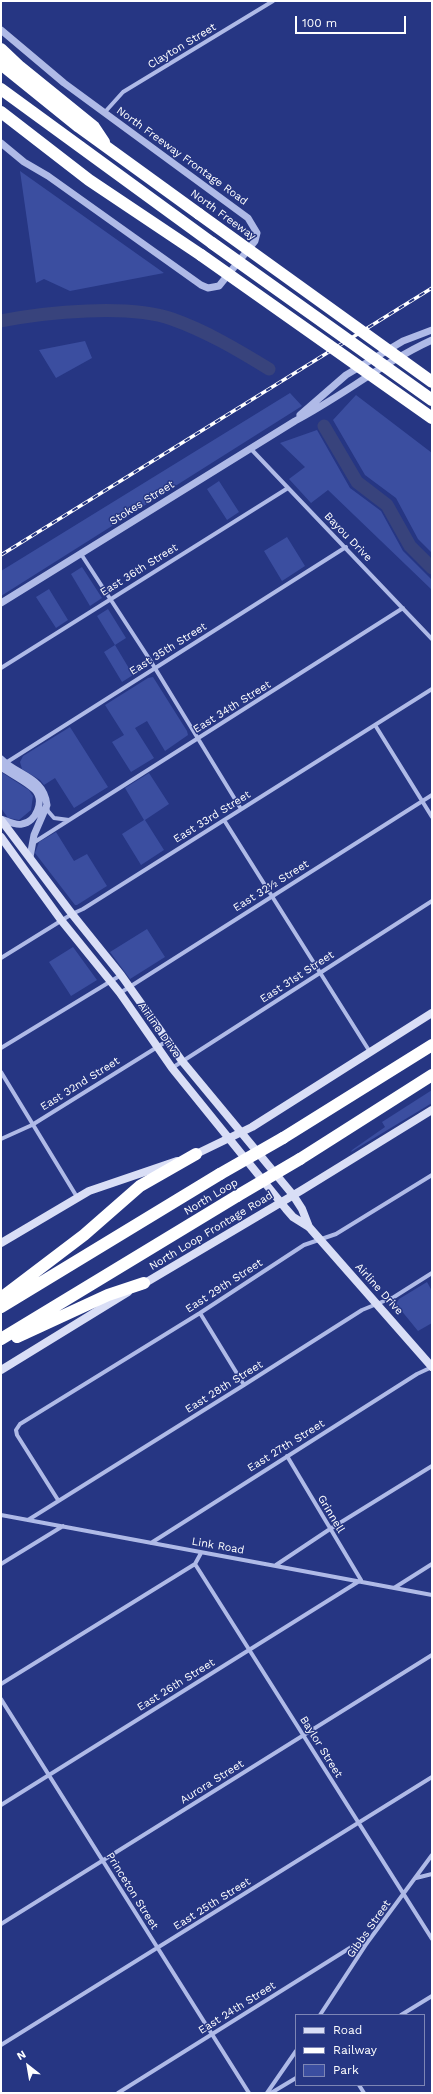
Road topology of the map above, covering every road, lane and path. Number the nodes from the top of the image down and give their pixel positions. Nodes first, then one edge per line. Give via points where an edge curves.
1 (273, 1) edge
2 (1, 30) edge
3 (1, 49) edge
4 (1, 64) edge
5 (1, 88) edge
6 (1, 112) edge
7 (105, 112) junction
8 (1, 121) edge
9 (1, 143) edge
10 (107, 148) junction
11 (89, 180) junction
12 (432, 330) edge
13 (432, 340) edge
14 (432, 382) edge
15 (432, 400) edge
16 (432, 418) edge
17 (295, 421) junction
18 (252, 449) junction
19 (288, 488) junction
20 (346, 547) junction
21 (81, 554) junction
22 (111, 598) junction
23 (1, 603) edge
24 (403, 608) junction
25 (432, 639) edge
26 (1, 668) edge
27 (155, 668) junction
28 (432, 689) edge
29 (375, 725) junction
30 (199, 738) junction
31 (2, 764) edge
32 (432, 795) edge
33 (422, 801) junction
34 (47, 804) junction
35 (241, 809) junction
36 (432, 817) edge
37 (1, 820) edge
38 (70, 820) junction
39 (224, 820) junction
40 (1, 838) edge
41 (33, 843) junction
42 (1, 846) edge
43 (9, 849) junction
44 (30, 858) junction
45 (272, 896) junction
46 (432, 901) edge
47 (72, 914) junction
48 (61, 920) junction
49 (1, 958) edge
50 (320, 973) junction
51 (121, 975) junction
52 (110, 981) junction
53 (130, 987) junction
54 (120, 993) junction
55 (432, 1013) edge
56 (168, 1041) junction
57 (432, 1045) edge
58 (157, 1047) junction
59 (1, 1048) edge
60 (370, 1053) junction
61 (182, 1061) junction
62 (172, 1068) junction
63 (1, 1072) edge
64 (432, 1074) edge
65 (431, 1112) edge
66 (32, 1124) junction
67 (241, 1132) junction
68 (230, 1137) junction
69 (1, 1139) edge
70 (196, 1154) junction
71 (432, 1175) edge
72 (292, 1195) junction
73 (77, 1197) junction
74 (281, 1202) junction
75 (309, 1227) junction
76 (319, 1240) junction
77 (1, 1243) edge
78 (432, 1273) edge
79 (144, 1283) junction
80 (1, 1298) edge
81 (378, 1304) junction
82 (1, 1307) edge
83 (200, 1313) junction
84 (1, 1339) edge
85 (1, 1344) edge
86 (432, 1367) edge
87 (1, 1370) edge
88 (244, 1385) junction
89 (287, 1456) junction
90 (432, 1466) edge
91 (58, 1500) junction
92 (1, 1515) edge
93 (28, 1520) junction
94 (63, 1526) junction
95 (330, 1529) junction
96 (151, 1543) junction
97 (201, 1553) junction
98 (1, 1564) edge
99 (195, 1564) junction
100 (432, 1564) edge
101 (276, 1565) junction
102 (360, 1580) junction
103 (394, 1588) junction
104 (432, 1595) edge
105 (249, 1650) junction
106 (432, 1656) edge
107 (1, 1684) edge
108 (1, 1699) edge
109 (304, 1736) junction
110 (49, 1775) junction
111 (432, 1777) edge
112 (1, 1805) edge
113 (358, 1823) junction
114 (432, 1855) edge
115 (103, 1861) junction
116 (432, 1874) edge
117 (416, 1878) junction
118 (404, 1895) junction
119 (1, 1924) edge
120 (432, 1939) edge
121 (367, 1943) junction
122 (158, 1948) junction
123 (432, 1996) edge
124 (321, 2014) edge
125 (403, 2014) edge
126 (212, 2034) junction
127 (1, 2045) edge
128 (295, 2052) edge
129 (295, 2079) edge
130 (118, 2093) edge
131 (249, 2093) edge
132 (267, 2093) edge
133 (271, 2093) edge

1 - 7 street, Clayton Street via 123,92
2 - 7 street, North Freeway Frontage Road via 58,78
3 - 10 highway via 94,127
4 - 10 highway, North Freeway
5 - 15 highway, bridge via 48,125
6 - 11 highway
7 - 9 street, North Freeway Frontage Road via 236,208 252,223 257,233 255,240 219,286 208,288 201,285 48,176 24,162
8 - 11 highway via 29,143
10 - 14 highway, North Freeway, bridge
11 - 16 highway, bridge via 201,255
12 - 17 street, Stokes Street via 403,340 346,375
13 - 17 street, Stokes Street
17 - 18 street, Stokes Street
18 - 19 street, Bayou Drive
18 - 21 street, Stokes Street
19 - 20 street, Bayou Drive
19 - 22 street, East 36th Street
20 - 24 street, Bayou Drive
20 - 27 street, East 35th Street
21 - 22 street
21 - 23 street, Stokes Street
22 - 26 street, East 36th Street
22 - 27 street
24 - 25 street, Bayou Drive
24 - 30 street, East 34th Street
27 - 30 street
27 - 31 street, East 35th Street
28 - 29 street, East 33rd Street
29 - 33 street
29 - 35 street, East 33rd Street
30 - 35 street
30 - 38 street, East 34th Street
31 - 34 street via 40,786
31 - 37 street, Airline Drive via 35,790 38,810 33,819 21,825
32 - 33 street, East 32½ Street
33 - 36 street
33 - 45 street, East 32½ Street
34 - 38 street via 48,811 54,818
34 - 41 street
35 - 39 street, East 33rd Street
37 - 44 main road, Airline Drive
38 - 41 street, East 34th Street
39 - 45 street
39 - 47 street, East 33rd Street
40 - 43 main road, Airline Drive
41 - 44 street
42 - 43 street
43 - 48 main road, Airline Drive
44 - 47 main road, Airline Drive
45 - 50 street
45 - 53 street, East 32½ Street
46 - 50 street, East 31st Street
47 - 48 street, East 33rd Street
47 - 51 main road, Airline Drive
48 - 49 street, East 33rd Street
48 - 52 main road, Airline Drive
50 - 60 street
50 - 61 street, East 31st Street
51 - 52 street
51 - 53 main road, Airline Drive
52 - 54 main road, Airline Drive
52 - 59 street
53 - 54 street, East 32½ Street
53 - 56 main road, Airline Drive
54 - 58 main road, Airline Drive
55 - 60 main road
56 - 58 street, East 32nd Street
56 - 61 main road, Airline Drive
57 - 82 highway, North Loop, bridge via 283,1138
58 - 62 main road, Airline Drive
58 - 66 street, East 32nd Street
60 - 67 main road
61 - 62 street, East 31st Street
61 - 67 main road, Airline Drive
62 - 68 main road, Airline Drive
63 - 66 street
64 - 84 highway, North Loop, bridge via 300,1159
65 - 72 main road, North Loop Frontage Road
66 - 69 street, East 32nd Street
66 - 73 street
67 - 68 main road
67 - 72 main road, Airline Drive
68 - 70 main road
68 - 74 main road, Airline Drive
70 - 73 main road via 116,1180
70 - 80 highway via 140,1186 84,1235
71 - 76 street, East 29th Street via 336,1234
72 - 74 main road, North Loop Frontage Road
72 - 75 main road, Airline Drive via 302,1209
73 - 77 main road
74 - 75 main road, Airline Drive via 293,1217
74 - 79 main road, North Loop Frontage Road
75 - 76 main road, Airline Drive
76 - 81 main road, Airline Drive
76 - 83 street, East 29th Street via 304,1244
78 - 81 street, East 28th Street
79 - 85 highway via 108,1295
79 - 87 main road, North Loop Frontage Road
81 - 86 main road, Airline Drive
81 - 88 street, East 28th Street via 362,1310
83 - 88 street
83 - 91 street, East 29th Street via 18,1426 17,1435
86 - 89 street, East 27th Street
88 - 91 street, East 28th Street
89 - 95 street, Grinnell
89 - 96 street, East 27th Street
90 - 95 street
91 - 93 street, East 28th Street
92 - 93 street, Link Road
93 - 94 street, Link Road
94 - 96 street, Link Road
94 - 98 street
95 - 101 street
95 - 102 street, Grinnell
96 - 97 street, Link Road
97 - 99 street
97 - 101 street, Link Road
99 - 105 street, Baylor Street
99 - 107 street
100 - 103 street
101 - 102 street, Link Road
102 - 103 street, Link Road
102 - 105 street, East 26th Street
103 - 104 street, Link Road
105 - 109 street, Baylor Street
105 - 110 street, East 26th Street
106 - 109 street, Aurora Street
108 - 110 street, Princeton Street
109 - 113 street, Baylor Street
109 - 115 street, Aurora Street
110 - 112 street, East 26th Street
110 - 115 street, Princeton Street
111 - 113 street, East 25th Street
113 - 118 street, Baylor Street
113 - 122 street, East 25th Street
114 - 117 street, Gibbs Street
115 - 119 street, Aurora Street
115 - 122 street, Princeton Street
116 - 117 street
117 - 118 street, Gibbs Street
118 - 120 street, Baylor Street
118 - 121 street, Gibbs Street
121 - 124 street, Gibbs Street
121 - 126 street, East 24th Street via 352,1946
122 - 126 street, Princeton Street
122 - 127 street, East 25th Street
123 - 125 street
126 - 130 street, East 24th Street
126 - 131 street, Princeton Street
128 - 132 street
129 - 133 street

